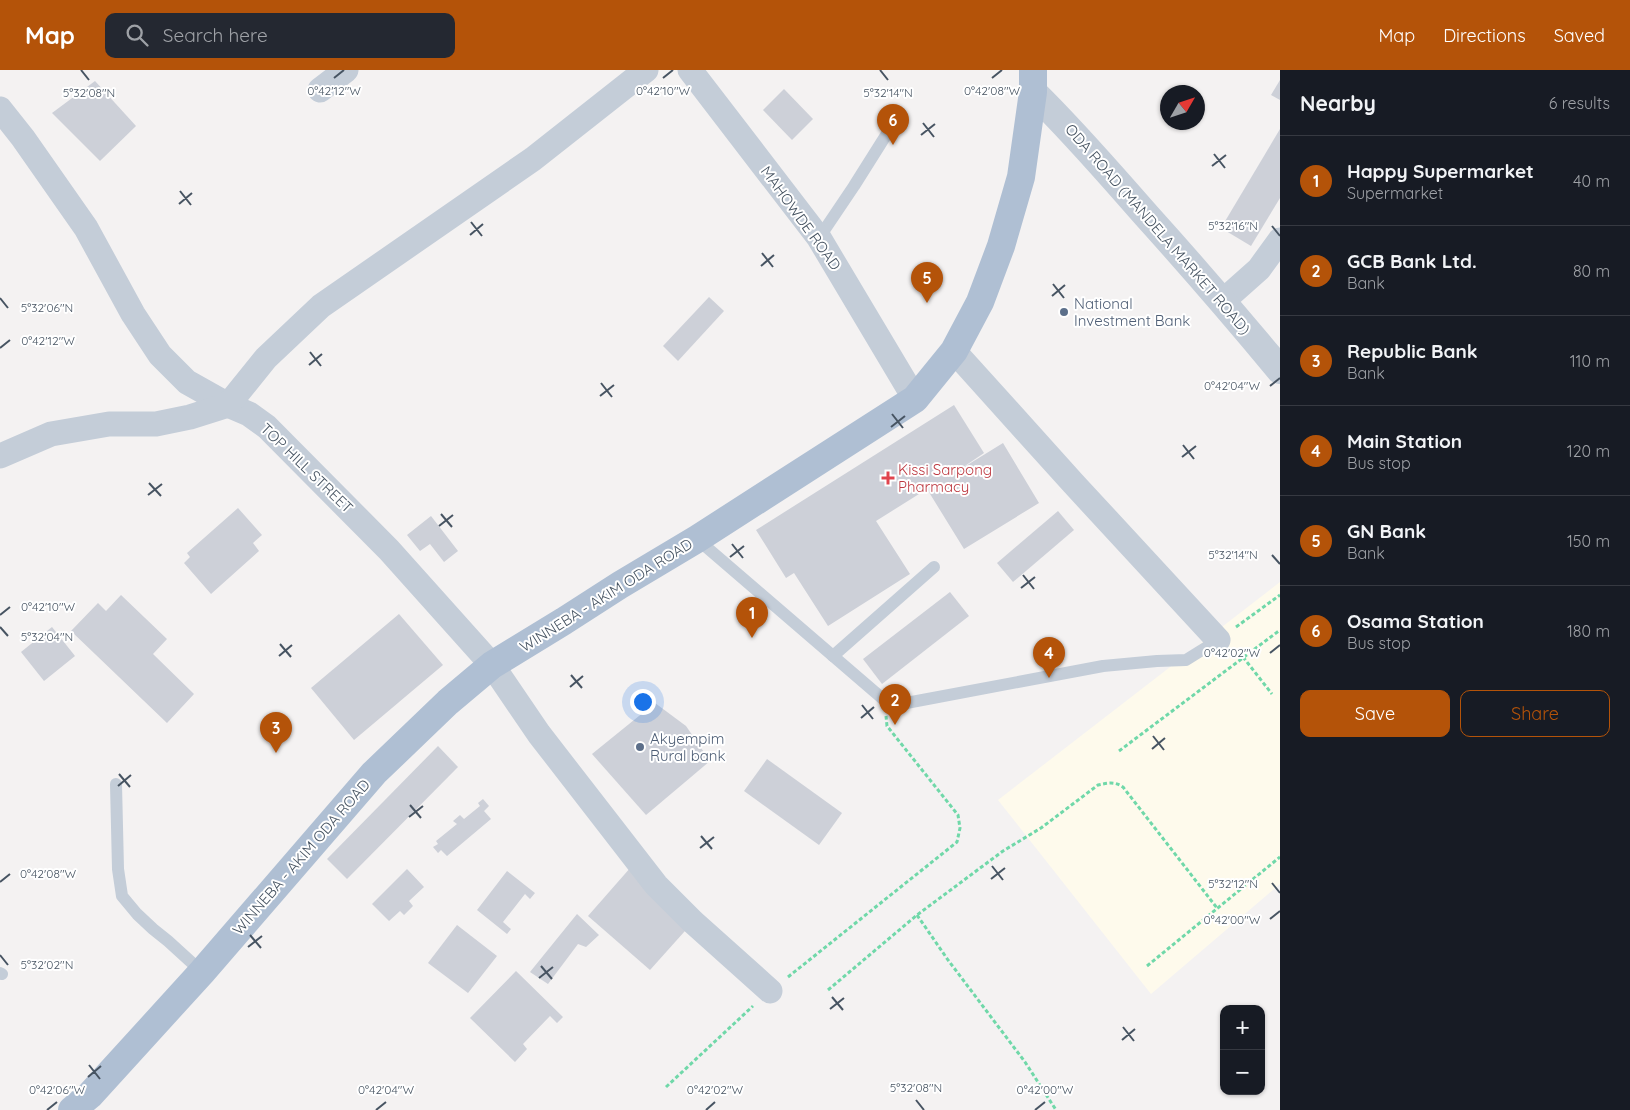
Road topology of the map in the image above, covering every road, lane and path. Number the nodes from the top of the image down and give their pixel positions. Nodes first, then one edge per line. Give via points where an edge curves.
1 (346, 70) edge
2 (646, 70) edge
3 (690, 70) edge
4 (1033, 81) edge
5 (320, 90) dead end
6 (0, 109) edge
7 (900, 113) dead end
8 (819, 238) junction
9 (1280, 240) edge
10 (1223, 301) junction
11 (954, 351) junction
12 (1280, 370) edge
13 (915, 399) junction
14 (228, 405) junction
15 (0, 456) edge
16 (697, 539) junction
17 (934, 567) dead end
18 (1280, 595) edge
19 (1280, 630) edge
20 (1218, 640) junction
21 (833, 656) junction
22 (1243, 657) junction
23 (492, 665) junction
24 (1272, 694) dead end
25 (883, 699) junction
26 (1119, 751) dead end
27 (116, 784) dead end
28 (1280, 857) edge
29 (1217, 908) junction
30 (917, 915) junction
31 (1147, 966) dead end
32 (202, 972) junction
33 (828, 990) dead end
34 (770, 991) junction
35 (666, 1088) dead end
36 (89, 1105) edge
37 (1056, 1110) edge

1 - 5 street
2 - 14 street via 533,159 321,306 266,358
3 - 8 street, MAHOWDE ROAD
4 - 10 street, ODA ROAD (MANDELA MARKET ROAD) via 1066,124
4 - 11 main road, WINNEBA - AKIM ODA ROAD via 1021,177 1001,246 980,302
6 - 14 street, TOP HILL STREET via 86,228 133,314 160,355 187,382
7 - 8 lane
8 - 13 street, MAHOWDE ROAD
9 - 10 street via 1259,269
10 - 12 street, ODA ROAD (MANDELA MARKET ROAD)
11 - 13 main road, WINNEBA - AKIM ODA ROAD
11 - 20 street
13 - 16 main road, WINNEBA - AKIM ODA ROAD
14 - 15 street via 156,424 109,424 50,434
14 - 23 street, TOP HILL STREET via 267,427 389,550
16 - 21 lane
16 - 23 main road, WINNEBA - AKIM ODA ROAD
17 - 21 lane
18 - 20 path
19 - 22 path
20 - 25 lane via 1186,660 1103,666 902,704
21 - 25 lane
22 - 24 path
22 - 26 path
23 - 32 main road, WINNEBA - AKIM ODA ROAD via 374,773
23 - 34 street, TOP HILL STREET via 539,734 656,885
25 - 34 path via 887,726 958,814 957,842
27 - 32 lane via 118,869 122,896 153,930
28 - 29 path
29 - 30 path via 1123,787 1115,782 1098,786
29 - 31 path
30 - 33 path
30 - 37 path via 1025,1062
32 - 36 main road, WINNEBA - AKIM ODA ROAD
34 - 35 path

